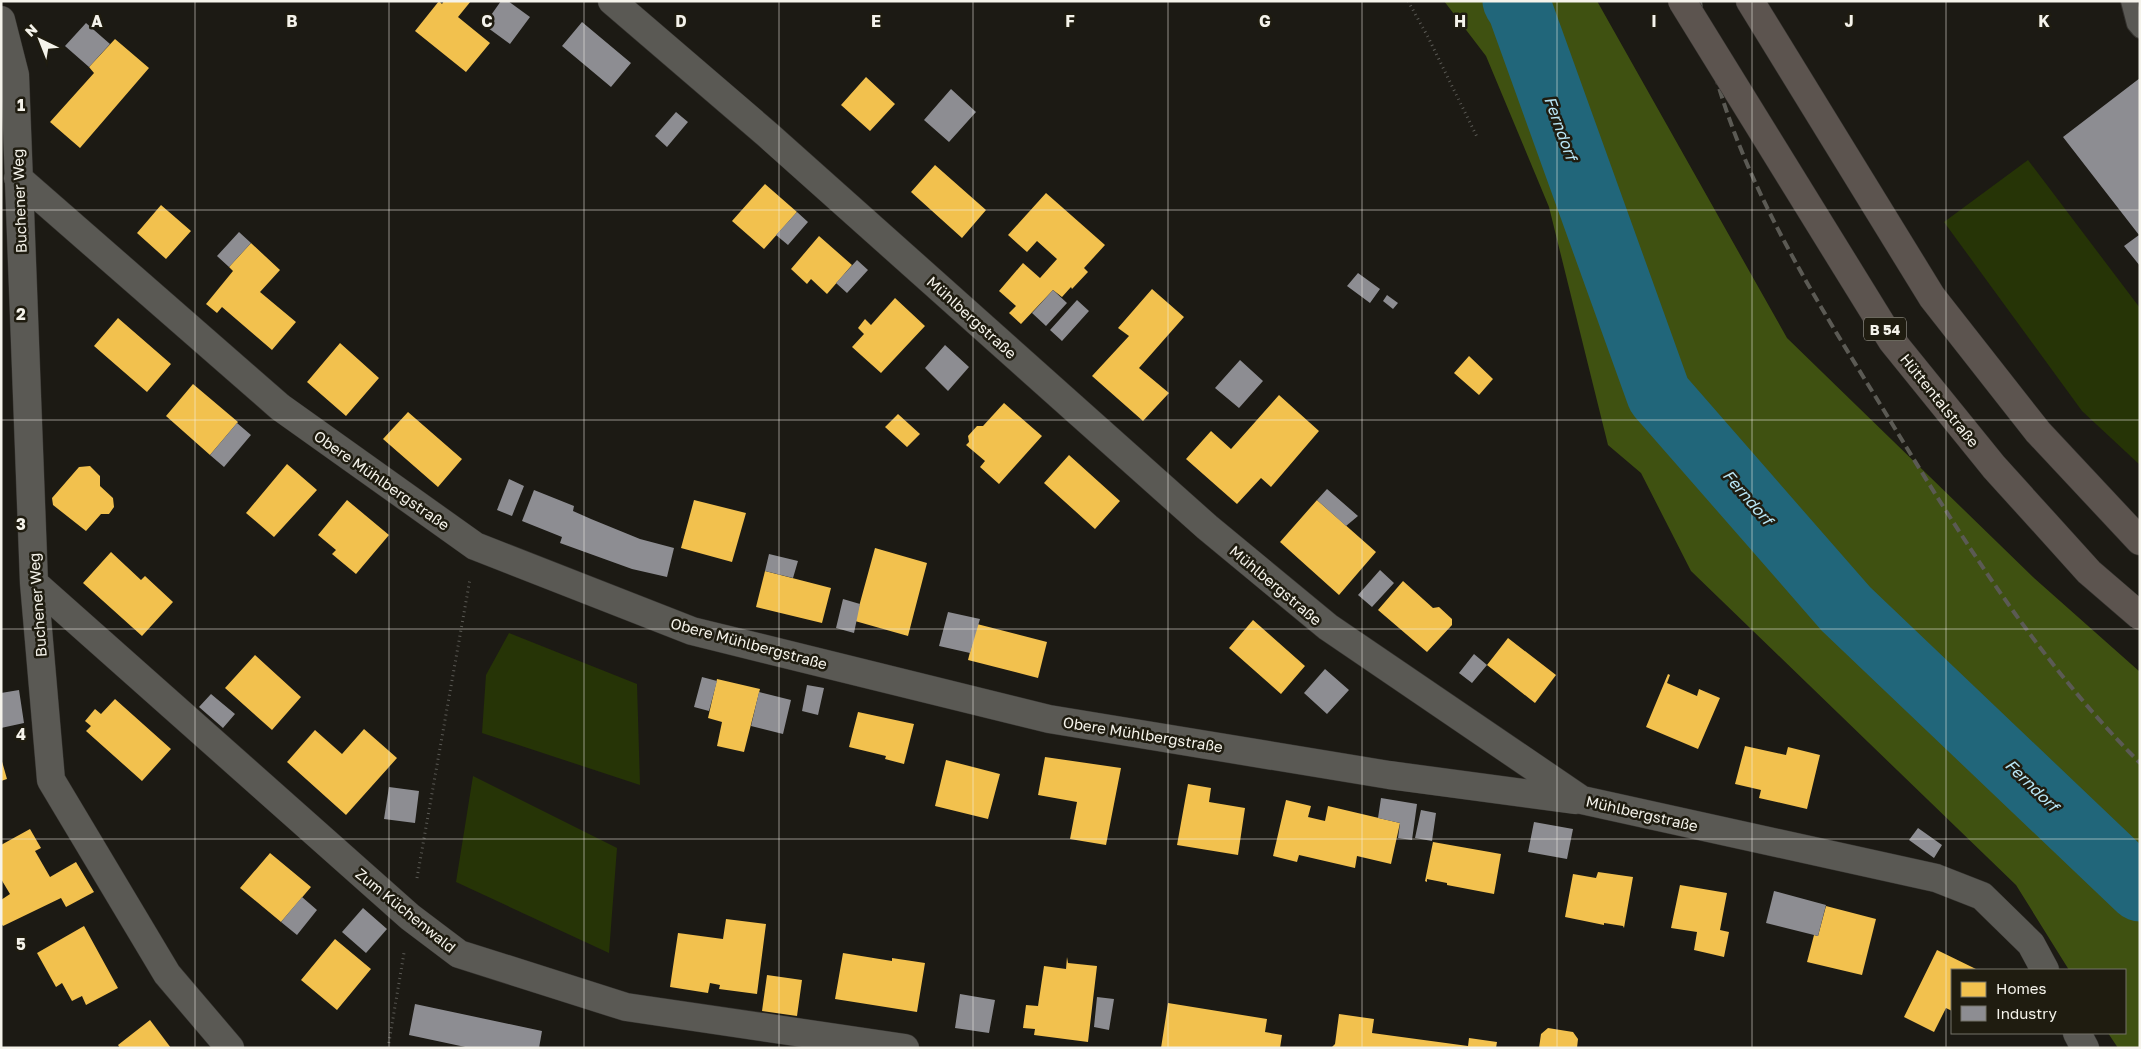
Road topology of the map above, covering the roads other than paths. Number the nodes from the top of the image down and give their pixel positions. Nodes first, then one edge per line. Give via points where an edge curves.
1 (612, 1) edge
2 (1682, 1) edge
3 (1750, 1) edge
4 (2129, 1) edge
5 (1, 20) edge
6 (2140, 30) edge
7 (18, 178) junction
8 (2140, 540) edge
9 (34, 584) junction
10 (2140, 616) edge
11 (1582, 800) junction
12 (2044, 969) edge
13 (2078, 1034) edge
14 (230, 1048) edge
15 (906, 1048) edge
16 (2085, 1048) edge

1 - 11 street, Mühlbergstraße via 768,135 1207,528 1328,628
2 - 10 highway, Hüttentalstraße / B 54, bridge via 1892,341 2013,488 2089,572
3 - 8 highway via 1932,298 2038,432
4 - 6 lane
5 - 7 street, Buchener Weg via 15,74
7 - 9 street, Buchener Weg
7 - 11 street, Obere Mühlbergstraße via 280,407 475,546 692,631 1049,719 1389,775
9 - 14 street, Buchener Weg via 51,780 167,974
9 - 15 street, Zum Küchenwald via 410,917 459,954 626,1007
11 - 12 street, Mühlbergstraße via 1936,878 1982,896 2031,944
13 - 16 street

